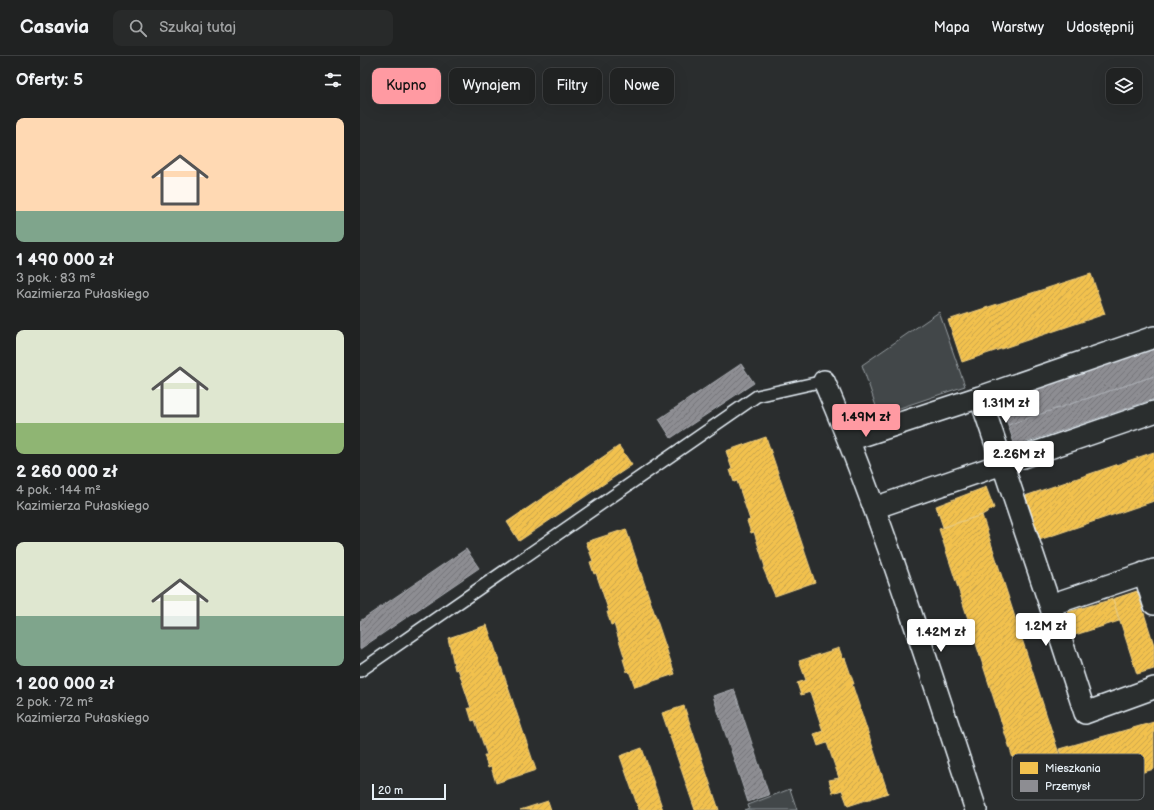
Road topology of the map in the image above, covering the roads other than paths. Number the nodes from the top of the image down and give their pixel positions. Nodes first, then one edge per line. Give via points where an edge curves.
1 (1154, 337) edge
2 (824, 381) joint
3 (980, 397) junction
4 (1154, 412) edge
5 (849, 440) junction
6 (1002, 464) junction
7 (874, 508) junction
8 (1149, 571) edge
9 (1154, 604) edge
10 (1050, 605) junction
11 (360, 671) edge
12 (1154, 688) edge
13 (976, 810) edge

1 - 3 street
2 - 5 street
2 - 11 lane via 757,396
3 - 5 street
3 - 6 street
4 - 6 street
5 - 7 street
6 - 7 street
6 - 10 street
7 - 13 street
8 - 9 street
8 - 10 street
10 - 12 street via 1085,713

